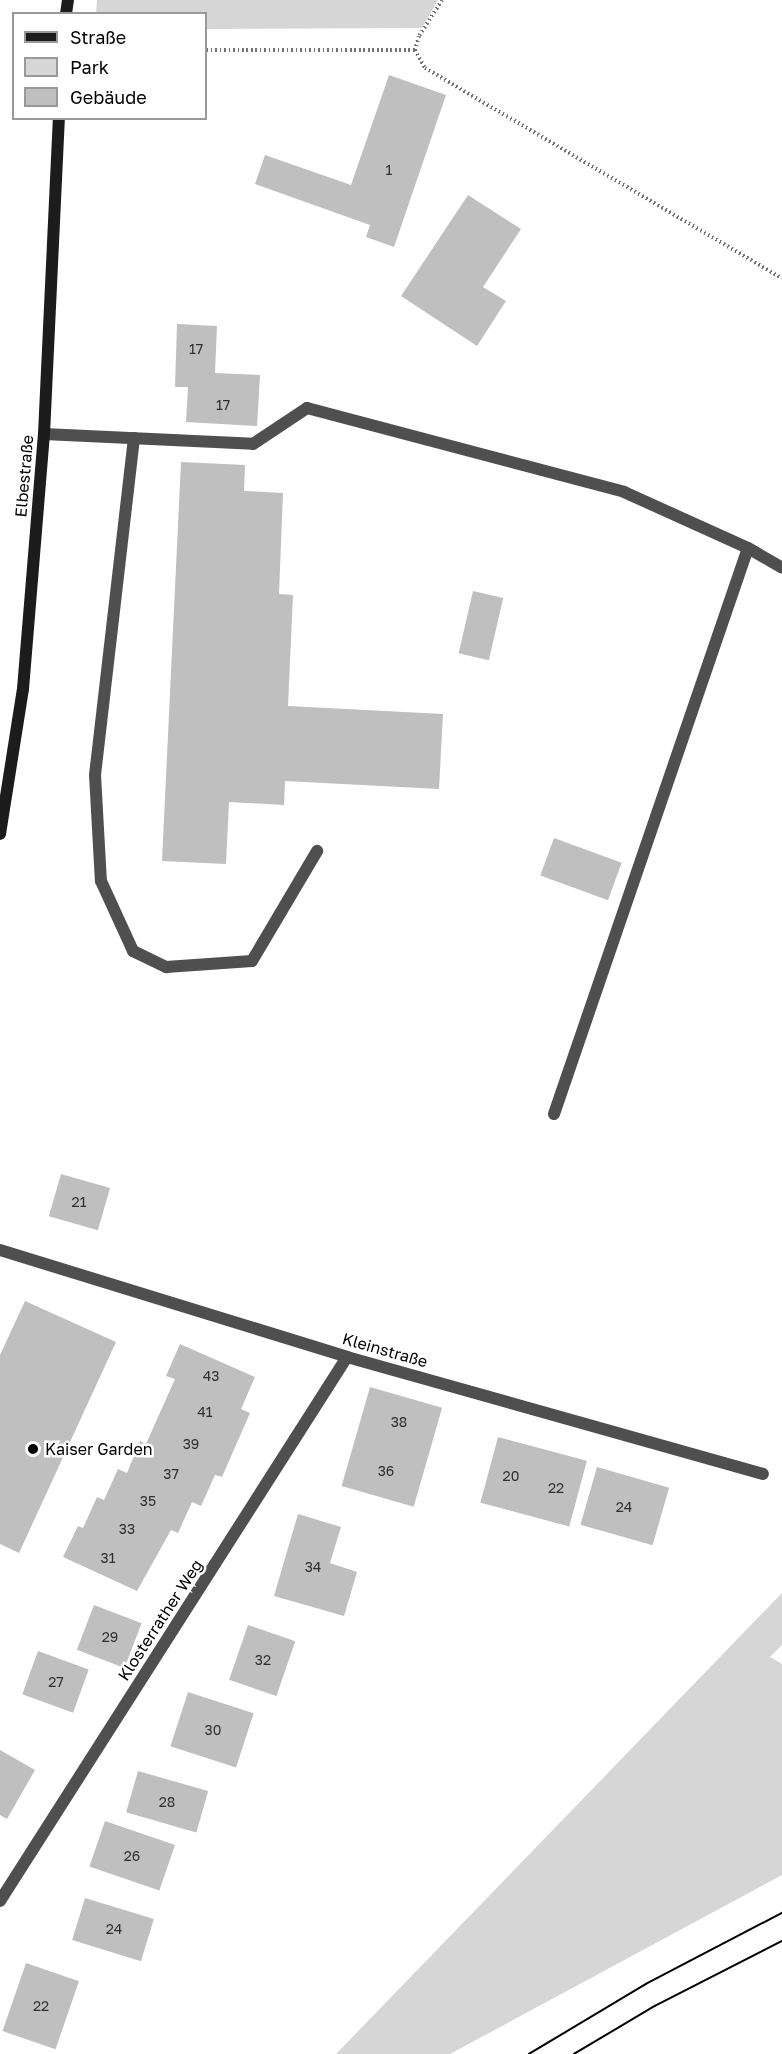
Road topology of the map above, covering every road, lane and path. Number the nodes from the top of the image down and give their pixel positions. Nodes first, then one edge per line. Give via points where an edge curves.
1 (442, 0) edge
2 (207, 50) edge
3 (415, 50) junction
4 (59, 120) edge
5 (782, 278) edge
6 (44, 434) junction
7 (134, 438) junction
8 (748, 548) junction
9 (782, 568) edge
10 (0, 834) edge
11 (317, 850) dead end
12 (554, 1114) dead end
13 (0, 1250) edge
14 (347, 1357) junction
15 (763, 1474) dead end
16 (0, 1901) edge

1 - 3 path via 419,36
2 - 3 path
3 - 5 path via 425,68
4 - 6 main road, Elbestraße
6 - 7 street
6 - 10 main road, Elbestraße via 22,689
7 - 8 street via 253,444 307,408 624,492
7 - 11 street via 95,775 101,881 133,951 166,967 252,961
8 - 9 street
8 - 12 street
13 - 14 street, Kleinstraße
14 - 15 street, Kleinstraße
14 - 16 street, Klosterrather Weg

